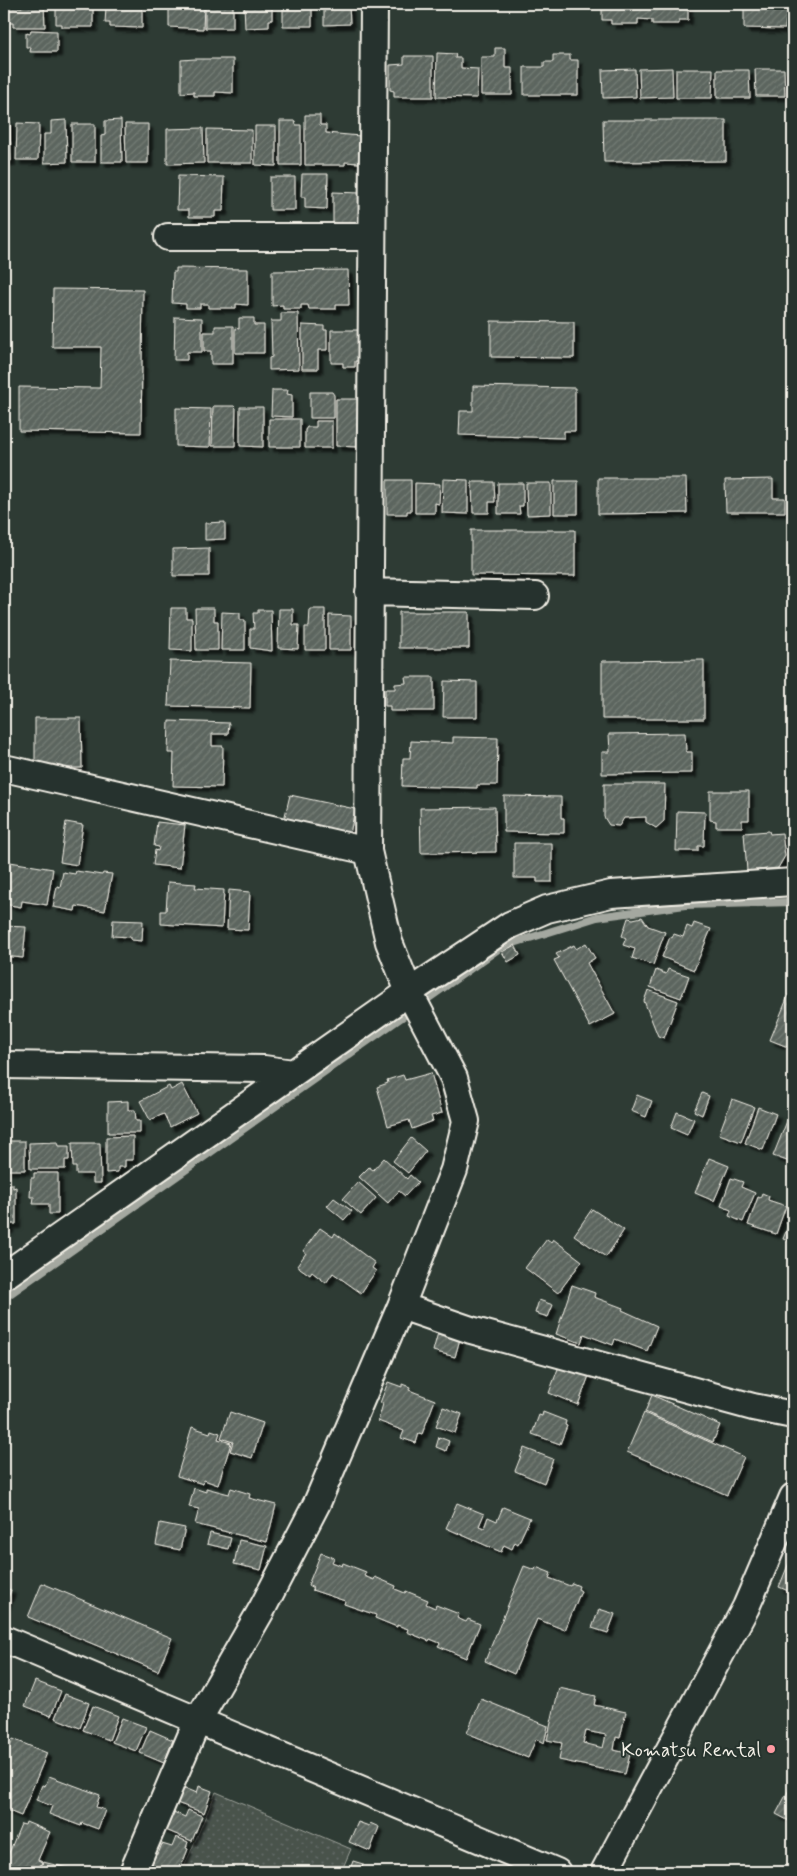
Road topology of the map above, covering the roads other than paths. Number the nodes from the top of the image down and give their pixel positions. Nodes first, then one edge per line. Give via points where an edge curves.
1 (374, 4) edge
2 (168, 237) dead end
3 (372, 237) junction
4 (369, 592) junction
5 (535, 596) dead end
6 (4, 768) edge
7 (368, 851) junction
8 (793, 882) edge
9 (410, 992) junction
10 (4, 1065) edge
11 (293, 1073) junction
12 (4, 1276) edge
13 (401, 1306) junction
14 (793, 1415) edge
15 (793, 1497) edge
16 (4, 1639) edge
17 (197, 1722) junction
18 (133, 1872) edge
19 (557, 1872) edge
20 (604, 1872) edge

1 - 3 street
2 - 3 street
3 - 4 street
4 - 5 street
4 - 7 street
6 - 7 street
7 - 9 street via 390,942
8 - 9 street via 611,894 547,909 510,925
9 - 11 street
9 - 13 street via 454,1078 466,1121 454,1170
10 - 11 street via 264,1069
11 - 12 street
13 - 14 street via 480,1332 753,1407
13 - 17 street via 317,1503 262,1609
15 - 20 street via 746,1607
16 - 17 street
17 - 18 street
17 - 19 street

